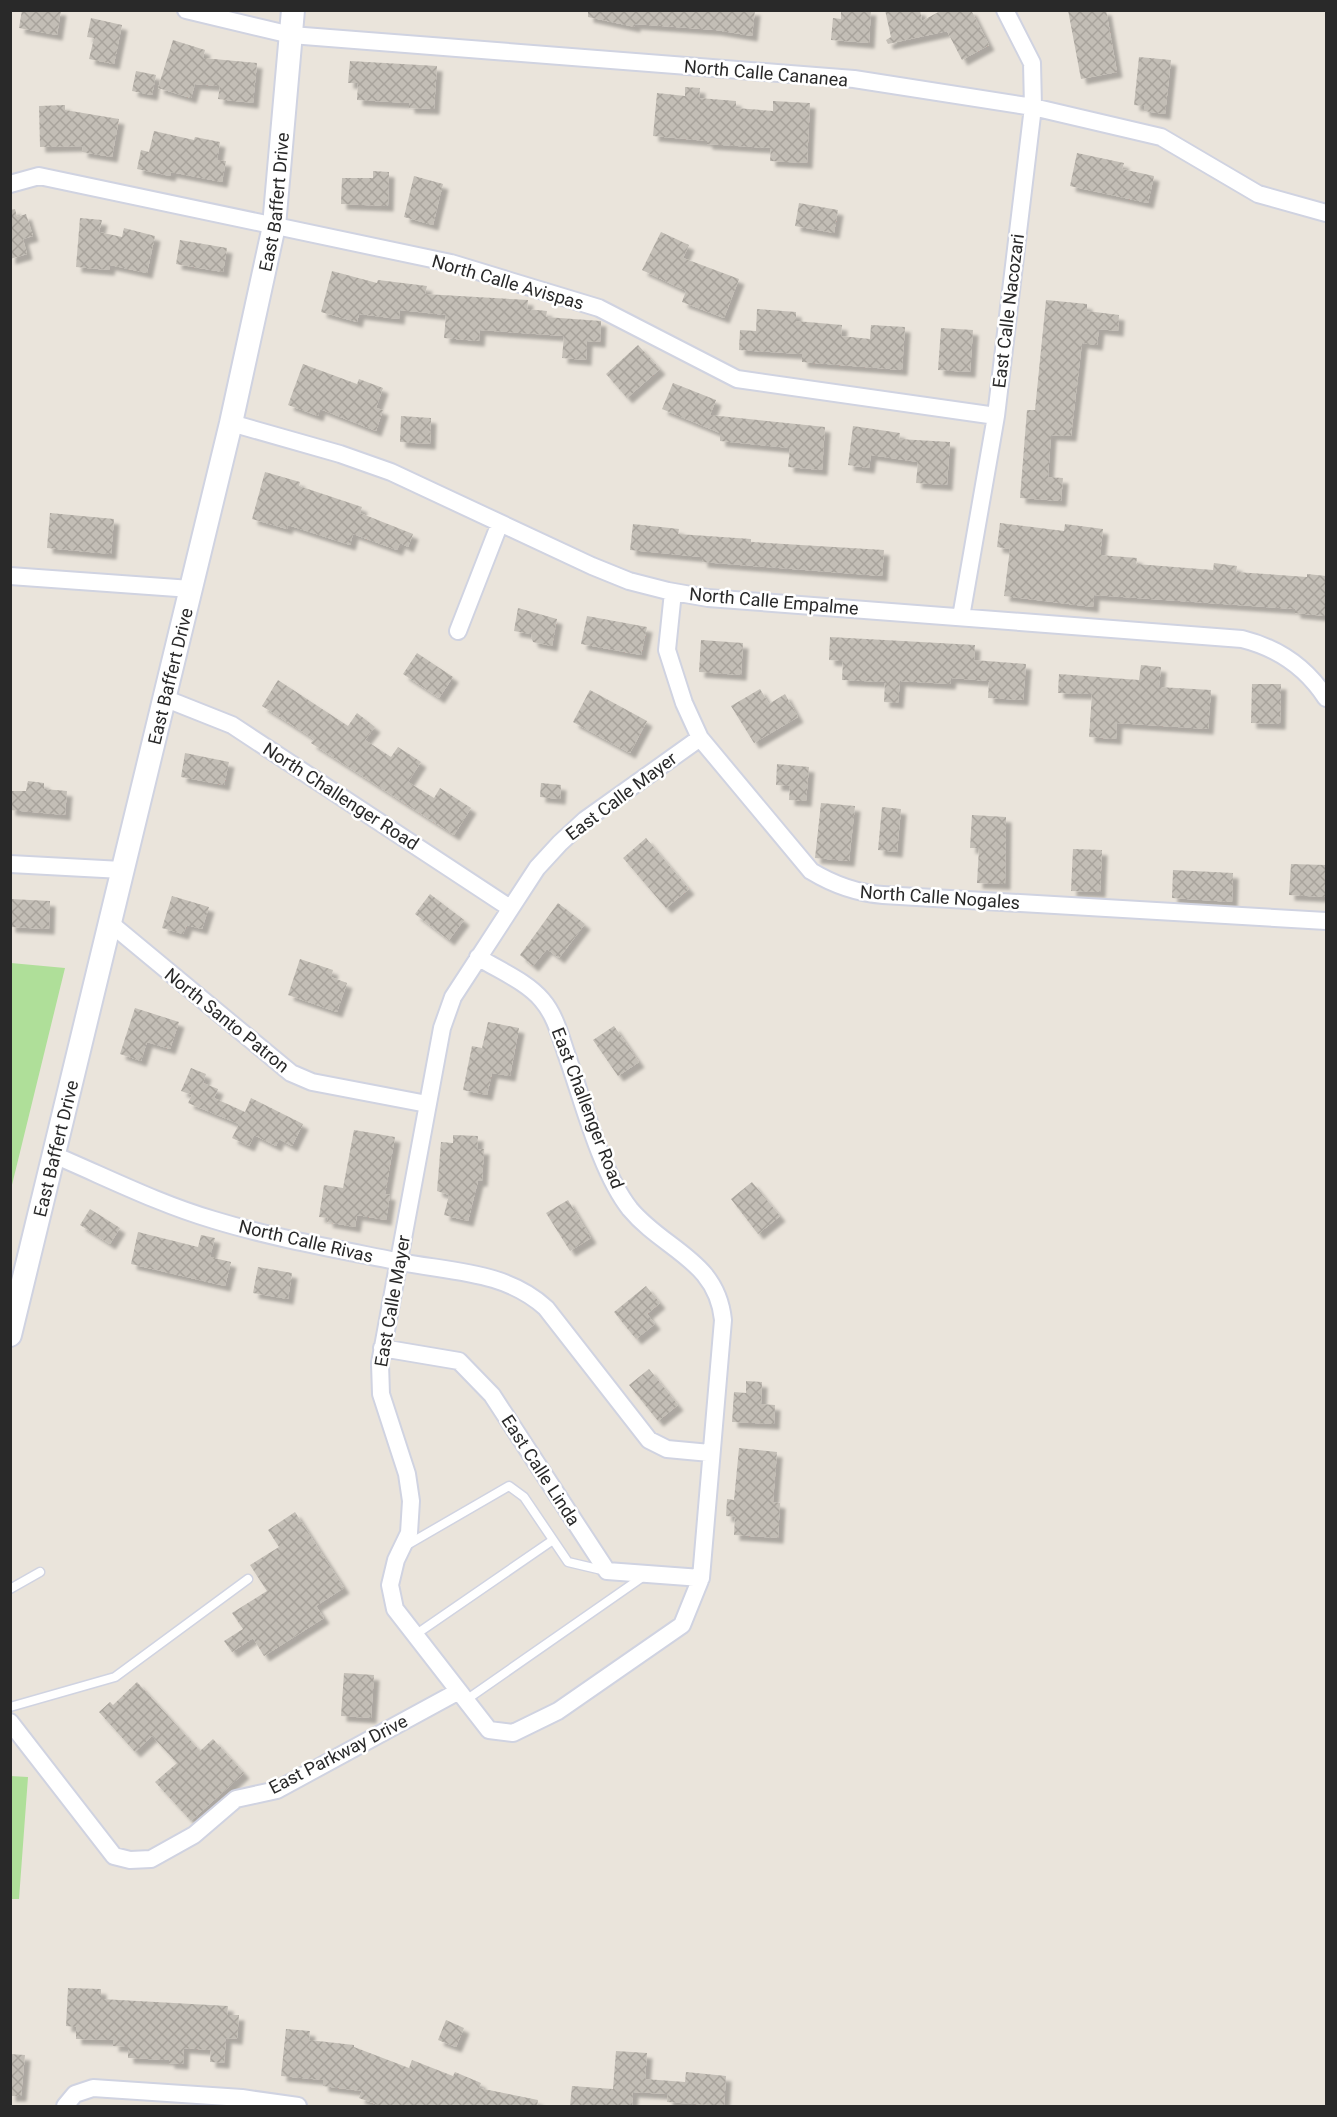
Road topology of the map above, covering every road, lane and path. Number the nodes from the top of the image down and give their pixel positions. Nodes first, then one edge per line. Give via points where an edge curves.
1 (186, 10) edge
2 (293, 10) edge
3 (1005, 10) edge
4 (291, 35) junction
5 (1033, 107) junction
6 (10, 184) edge
7 (1326, 213) edge
8 (274, 226) junction
9 (996, 416) junction
10 (231, 423) junction
11 (500, 523) junction
12 (10, 576) edge
13 (191, 589) junction
14 (673, 592) junction
15 (961, 617) junction
16 (458, 631) dead end
17 (164, 698) junction
18 (1326, 698) edge
19 (700, 738) junction
20 (10, 864) edge
21 (122, 870) junction
22 (510, 908) junction
23 (1326, 921) edge
24 (110, 923) junction
25 (478, 957) junction
26 (428, 1104) junction
27 (54, 1155) junction
28 (398, 1262) junction
29 (10, 1335) edge
30 (382, 1348) junction
31 (710, 1453) junction
32 (553, 1540) junction
33 (402, 1548) junction
34 (607, 1571) junction
35 (40, 1572) dead end
36 (646, 1574) junction
37 (701, 1578) junction
38 (248, 1579) dead end
39 (10, 1589) edge
40 (415, 1635) junction
41 (462, 1696) junction
42 (10, 1707) edge
43 (10, 1722) edge
44 (68, 2102) edge
45 (298, 2106) edge

1 - 4 street, North Calle Cananea
2 - 4 street, East Baffert Drive
3 - 5 street, East Calle Nacozari via 1032,63
4 - 5 street, North Calle Cananea via 854,79
4 - 8 street, East Baffert Drive
5 - 7 street, North Calle Cananea via 1161,137 1258,194
5 - 9 street, East Calle Nacozari
6 - 8 street, North Calle Avispas via 39,176
8 - 9 street, North Calle Avispas via 451,263 598,308 737,379
8 - 10 street, East Baffert Drive
9 - 15 street, East Calle Nacozari
10 - 11 street, North Calle Empalme via 391,472
10 - 13 street, East Baffert Drive
11 - 14 street, North Calle Empalme via 629,581
11 - 16 street
12 - 13 street
13 - 17 street, East Baffert Drive
14 - 15 street, North Calle Empalme
14 - 19 street, North Calle Nogales via 667,650
15 - 18 street, North Calle Empalme via 1242,639 1290,659
17 - 21 street, East Baffert Drive
17 - 22 street, North Challenger Road via 232,725
19 - 22 street, East Calle Mayer via 585,820 537,868
19 - 23 street, North Calle Nogales via 811,871 852,891
20 - 21 street
21 - 24 street, East Baffert Drive
22 - 25 street, East Calle Mayer
24 - 26 street, North Santo Patron via 291,1073 312,1082
24 - 27 street, East Baffert Drive
25 - 26 street, East Calle Mayer via 447,1012
25 - 31 street, East Challenger Road via 528,988 546,1005 616,1188 638,1216 697,1265 714,1286 723,1320
26 - 28 street, East Calle Mayer
27 - 28 street, North Calle Rivas via 214,1220
27 - 29 street, East Baffert Drive
28 - 30 street, East Calle Mayer
28 - 31 street, North Calle Rivas via 498,1279 529,1293 553,1317 649,1440 667,1449
30 - 33 street, East Calle Mayer via 381,1394 407,1474 411,1501 409,1533
30 - 34 street, East Calle Linda via 459,1361 492,1395
31 - 37 street, East Challenger Road
32 - 33 lane via 524,1497 509,1486
32 - 34 lane via 568,1562
32 - 40 lane
33 - 40 street, East Calle Mayer via 390,1585 395,1609
34 - 36 street
35 - 39 lane
36 - 37 street
36 - 41 lane
37 - 41 street, East Calle Mayer via 682,1625 558,1711 513,1733 489,1730
38 - 42 lane via 115,1677
40 - 41 street, East Calle Mayer
41 - 43 street, East Parkway Drive via 277,1790 236,1799 194,1835 151,1858 130,1860 114,1856
44 - 45 street via 81,2090 93,2088 242,2098

